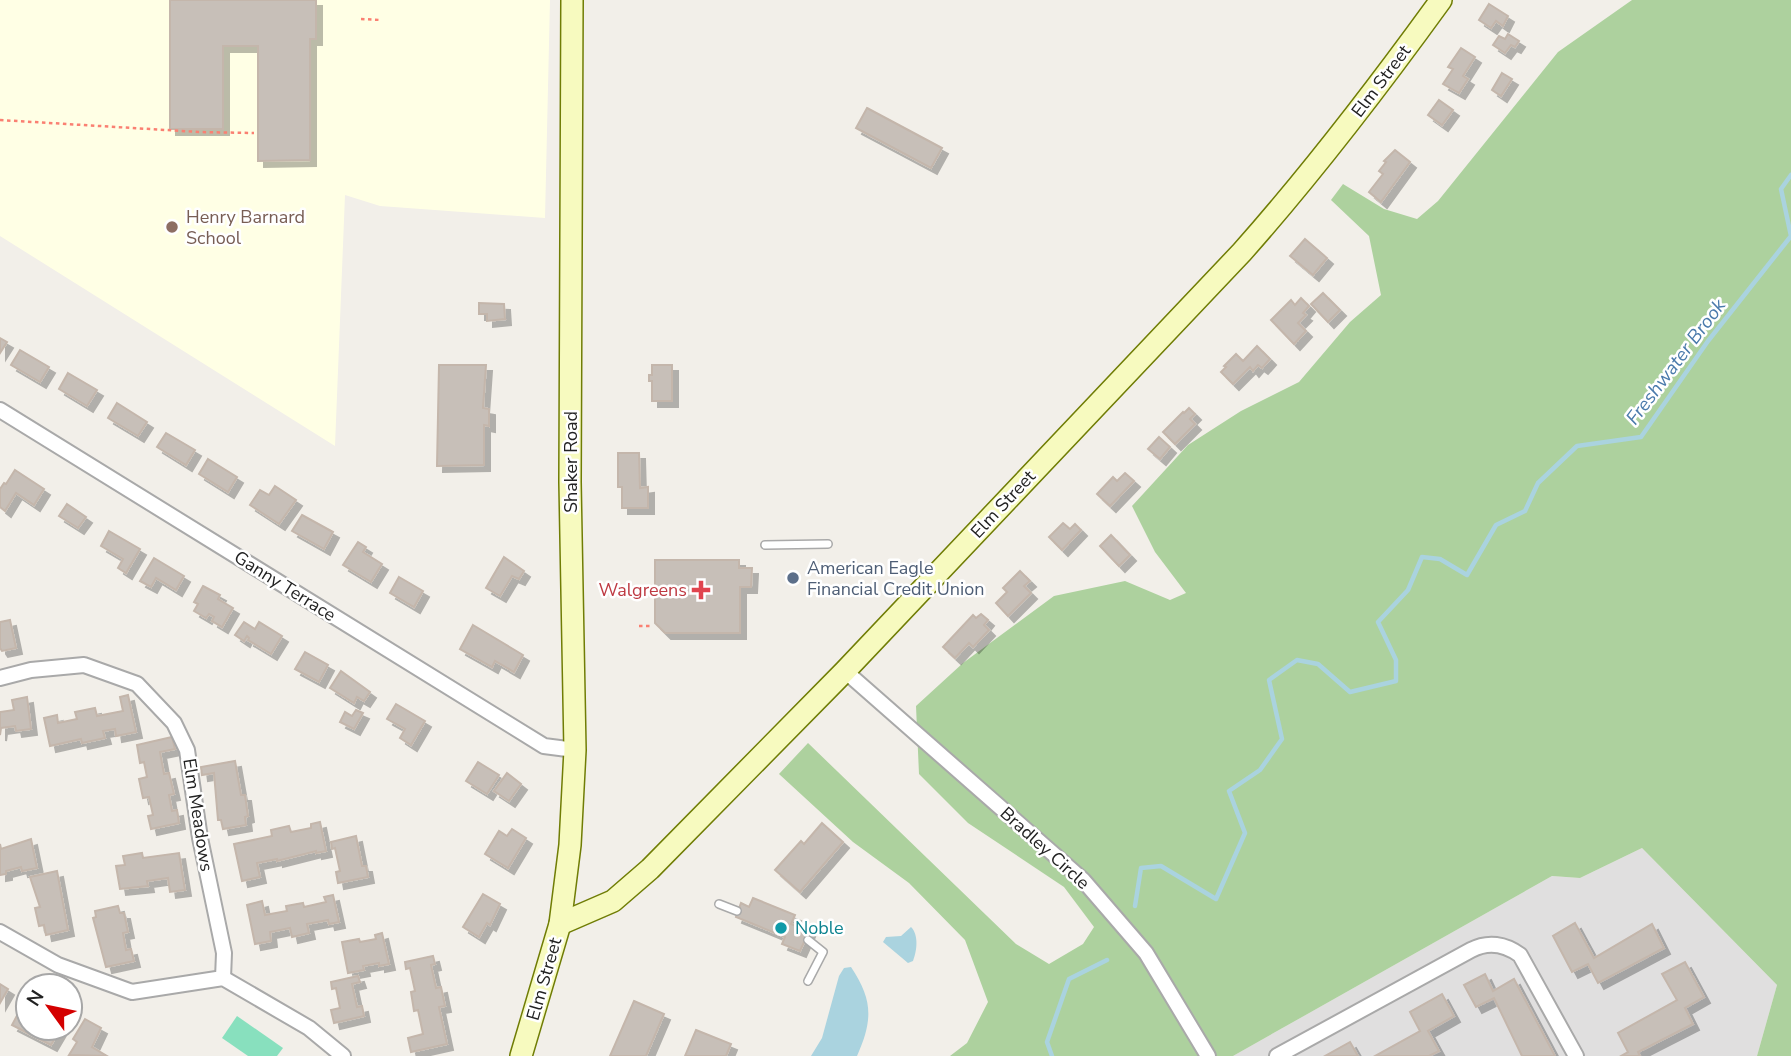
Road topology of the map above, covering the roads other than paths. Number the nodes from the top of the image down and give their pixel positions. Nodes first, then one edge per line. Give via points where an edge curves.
1 (572, 0) edge
2 (1441, 0) edge
3 (0, 410) edge
4 (828, 544) dead end
5 (765, 545) dead end
6 (845, 671) junction
7 (0, 678) edge
8 (575, 750) junction
9 (719, 904) dead end
10 (737, 911) dead end
11 (560, 923) junction
12 (0, 932) edge
13 (808, 940) dead end
14 (223, 978) junction
15 (808, 981) dead end
16 (343, 1056) edge
17 (521, 1056) edge
18 (1208, 1056) edge
19 (1277, 1056) edge
20 (1576, 1056) edge

1 - 8 street, Shaker Road via 570,482
2 - 6 street, Elm Street via 1373,93 1242,253
3 - 8 street, Ganny Terrace via 544,746
4 - 5 lane
6 - 11 street, Elm Street via 650,869 613,901
6 - 18 street, Bradley Circle via 1083,880 1146,953
7 - 14 street, Elm Meadows via 84,665 137,684 174,723 187,750 224,953
8 - 11 street, Shaker Road
9 - 10 lane
11 - 17 street, Elm Street
12 - 14 street via 58,965 132,992
13 - 15 lane via 823,952
14 - 16 street via 309,1028
19 - 20 street via 1480,945 1508,946 1520,955

